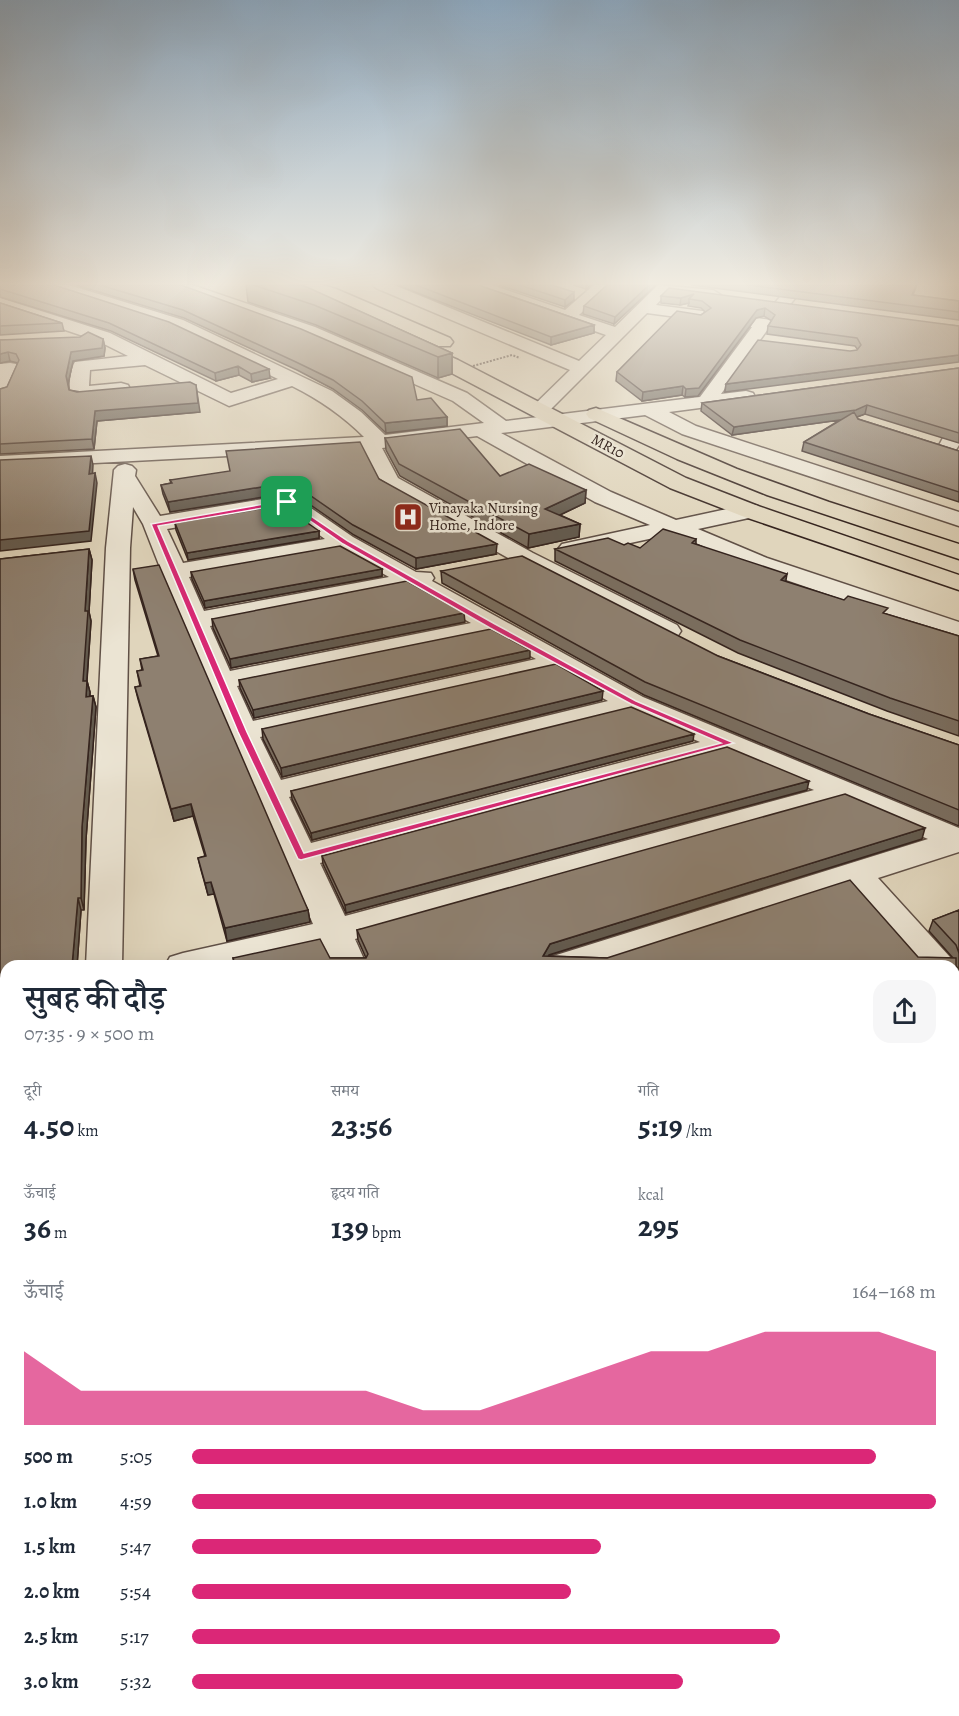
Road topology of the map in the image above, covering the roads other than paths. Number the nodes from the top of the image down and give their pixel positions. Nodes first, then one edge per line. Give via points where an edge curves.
1 (8, 365) edge
2 (92, 365) edge
3 (160, 365) edge
4 (263, 365) edge
5 (387, 365) edge
6 (454, 365) edge
7 (512, 365) edge
8 (575, 365) edge
9 (585, 365) edge
10 (733, 365) edge
11 (517, 367) dead end
12 (582, 368) junction
13 (293, 380) junction
14 (194, 383) junction
15 (535, 385) dead end
16 (160, 386) edge
17 (136, 388) edge
18 (0, 391) edge
19 (556, 395) junction
20 (763, 395) edge
21 (705, 403) junction
22 (648, 409) junction
23 (539, 410) junction
24 (597, 415) junction
25 (558, 420) junction
26 (959, 425) edge
27 (492, 428) junction
28 (375, 442) junction
29 (926, 442) edge
30 (953, 450) edge
31 (0, 462) edge
32 (127, 466) junction
33 (750, 511) junction
34 (959, 519) edge
35 (154, 524) junction
36 (676, 528) junction
37 (345, 543) junction
38 (959, 552) edge
39 (525, 558) junction
40 (491, 565) edge
41 (173, 572) junction
42 (446, 573) edge
43 (413, 579) junction
44 (959, 583) edge
45 (194, 621) junction
46 (493, 626) junction
47 (959, 632) edge
48 (686, 640) edge
49 (561, 662) junction
50 (221, 681) junction
51 (633, 703) junction
52 (243, 732) junction
53 (729, 743) junction
54 (272, 792) junction
55 (844, 792) junction
56 (959, 841) edge
57 (301, 857) junction
58 (856, 875) junction
59 (333, 932) junction
60 (104, 960) edge
61 (209, 960) edge
62 (346, 960) edge
63 (582, 960) edge
64 (927, 960) edge

1 - 18 street via 10,368
2 - 17 street via 81,366 79,393
3 - 14 street
4 - 13 street
5 - 27 street via 460,397
6 - 23 main road, MR10
7 - 11 main road
8 - 12 street
9 - 12 street
10 - 21 street
12 - 19 street
13 - 14 street via 228,400
13 - 28 street via 325,395 354,416
14 - 16 street
15 - 19 main road, MR10
19 - 23 street
19 - 24 main road, MR10
20 - 21 street
21 - 22 street
22 - 24 street
22 - 34 street via 688,430
23 - 25 main road, MR10
24 - 25 street
24 - 38 main road, MR10 via 708,465
25 - 27 street
25 - 33 main road, MR10 via 678,483
26 - 30 street
27 - 28 street
27 - 36 street via 603,498
28 - 32 street
28 - 39 street via 388,482
29 - 30 street
31 - 32 street
32 - 35 street
32 - 60 street via 106,549
33 - 36 street
33 - 44 main road, MR10
35 - 37 street via 287,502
35 - 41 street
36 - 39 street
36 - 47 street via 759,563
37 - 41 street
37 - 43 street
39 - 40 street
39 - 48 street
41 - 45 street
42 - 43 street
43 - 45 street
43 - 46 street
45 - 50 street
46 - 49 street
46 - 50 street
49 - 51 street
49 - 52 street
50 - 52 street
51 - 53 street
51 - 54 street
52 - 54 street
53 - 55 street
53 - 57 street
54 - 57 street
55 - 56 street
55 - 59 street
56 - 58 street
57 - 59 street
58 - 63 street
58 - 64 street
59 - 61 street
59 - 62 street

